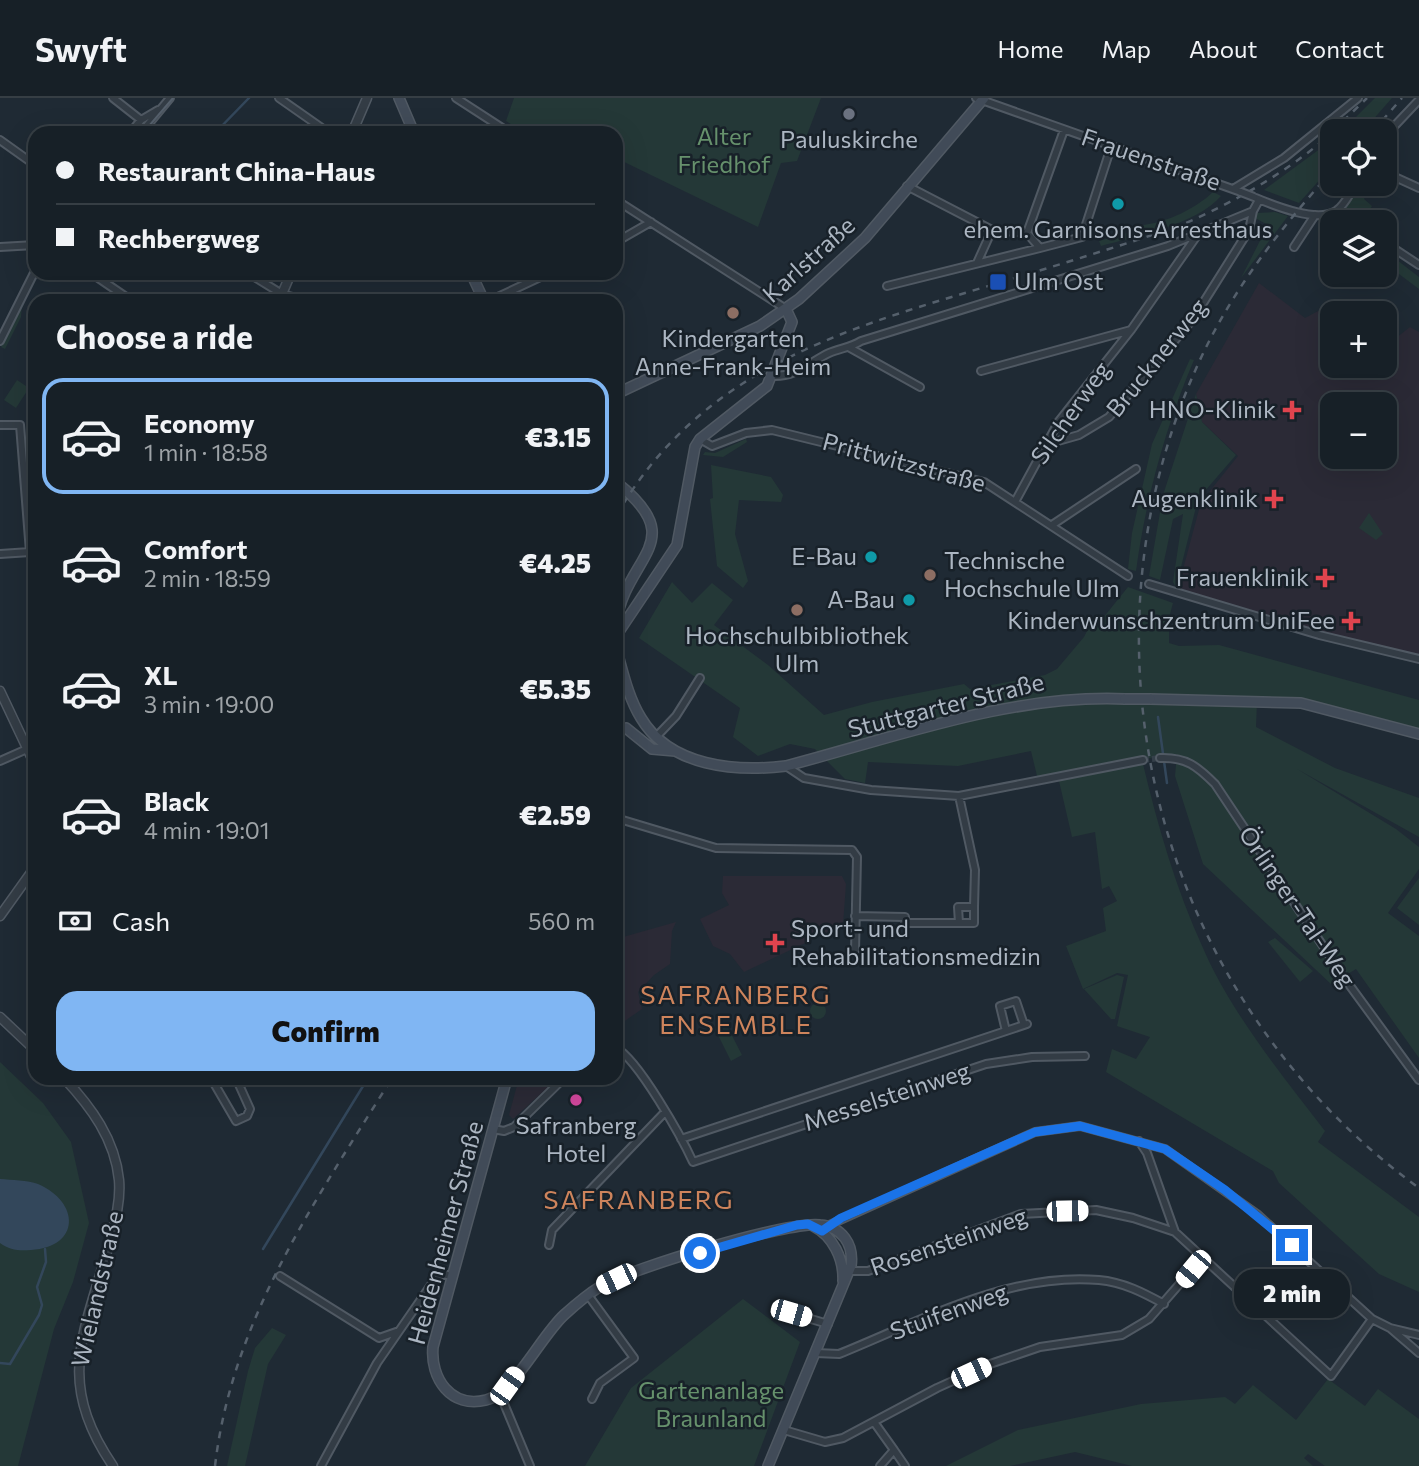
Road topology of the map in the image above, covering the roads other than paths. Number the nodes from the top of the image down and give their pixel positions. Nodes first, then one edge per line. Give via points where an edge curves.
1 (113, 98) edge
2 (170, 98) edge
3 (279, 98) edge
4 (367, 98) edge
5 (399, 98) edge
6 (456, 98) edge
7 (475, 98) edge
8 (1358, 98) edge
9 (981, 99) edge
10 (1419, 100) edge
11 (470, 107) junction
12 (161, 108) junction
13 (141, 120) junction
14 (1397, 123) edge
15 (136, 126) edge
16 (147, 126) edge
17 (319, 126) edge
18 (355, 126) edge
19 (411, 126) edge
20 (499, 126) edge
21 (1064, 130) junction
22 (0, 140) edge
23 (1111, 147) junction
24 (28, 159) edge
25 (1397, 178) edge
26 (907, 186) junction
27 (1419, 188) edge
28 (1233, 189) junction
29 (1348, 196) edge
30 (1257, 199) junction
31 (623, 204) edge
32 (1334, 210) edge
33 (1252, 211) junction
34 (1315, 215) junction
35 (1320, 215) edge
36 (651, 222) junction
37 (992, 230) junction
38 (1027, 233) junction
39 (1197, 235) junction
40 (623, 238) edge
41 (28, 245) edge
42 (0, 247) edge
43 (1294, 247) dead end
44 (1040, 248) junction
45 (1397, 251) edge
46 (977, 263) junction
47 (1419, 265) edge
48 (30, 280) edge
49 (102, 280) edge
50 (257, 280) edge
51 (533, 280) edge
52 (887, 286) dead end
53 (122, 294) edge
54 (276, 294) edge
55 (502, 294) edge
56 (786, 309) junction
57 (1131, 330) junction
58 (0, 341) edge
59 (850, 348) junction
60 (981, 371) dead end
61 (773, 376) junction
62 (920, 387) dead end
63 (623, 391) edge
64 (0, 425) edge
65 (700, 439) junction
66 (1044, 445) junction
67 (1136, 469) dead end
68 (623, 488) edge
69 (1016, 500) junction
70 (1052, 525) junction
71 (28, 527) edge
72 (28, 552) edge
73 (0, 554) edge
74 (1128, 576) dead end
75 (1149, 584) dead end
76 (623, 592) edge
77 (623, 626) edge
78 (1419, 659) edge
79 (623, 670) edge
80 (700, 678) dead end
81 (0, 691) edge
82 (623, 729) edge
83 (1419, 734) edge
84 (656, 737) junction
85 (27, 749) joint
86 (677, 751) junction
87 (1163, 757) tunnel mouth
88 (1143, 760) tunnel mouth
89 (0, 761) edge
90 (786, 766) junction
91 (959, 796) junction
92 (623, 820) edge
93 (28, 877) edge
94 (974, 907) junction
95 (0, 916) edge
96 (855, 916) junction
97 (959, 923) junction
98 (855, 952) dead end
99 (0, 1017) edge
100 (1006, 1031) junction
101 (28, 1043) edge
102 (623, 1055) edge
103 (1085, 1056) dead end
104 (1419, 1080) edge
105 (69, 1085) edge
106 (215, 1085) edge
107 (239, 1085) edge
108 (505, 1085) edge
109 (557, 1085) edge
110 (665, 1112) junction
111 (493, 1129) junction
112 (681, 1139) junction
113 (1139, 1141) junction
114 (825, 1229) junction
115 (1175, 1232) junction
116 (549, 1245) dead end
117 (1203, 1257) junction
118 (846, 1270) junction
119 (280, 1276) dead end
120 (451, 1276) junction
121 (588, 1295) junction
122 (1164, 1304) junction
123 (777, 1309) dead end
124 (1372, 1318) junction
125 (828, 1324) junction
126 (1390, 1328) junction
127 (399, 1331) junction
128 (1419, 1335) edge
129 (816, 1353) junction
130 (1419, 1353) edge
131 (500, 1394) junction
132 (592, 1399) dead end
133 (874, 1422) junction
134 (784, 1430) junction
135 (894, 1450) junction
136 (113, 1466) edge
137 (321, 1466) edge
138 (530, 1466) edge
139 (768, 1466) edge
140 (880, 1466) edge
141 (905, 1466) edge

1 - 13 street
2 - 12 street
3 - 17 street
4 - 18 street
5 - 19 main road
6 - 11 street
7 - 11 street
8 - 28 street via 1284,158
9 - 21 street, Frauenstraße
9 - 26 main road, Karlstraße
10 - 14 street
11 - 20 street
12 - 13 street
12 - 16 street
13 - 15 street
21 - 23 street, Frauenstraße
21 - 38 street
22 - 24 street
23 - 28 street, Frauenstraße
23 - 44 street via 1082,237
25 - 27 street
26 - 37 street
26 - 56 main road, Karlstraße via 865,238
28 - 30 street, Frauenstraße, bridge
29 - 32 street
30 - 33 street, Brucknerweg
30 - 34 street, Frauenstraße
31 - 36 street
33 - 39 street
33 - 66 street, Brucknerweg via 1248,230 1193,319 1109,417 1079,435
34 - 35 street, Frauenstraße
34 - 43 street
36 - 40 street
36 - 56 street
37 - 38 street
37 - 46 street
38 - 44 street
39 - 57 street, Silcherweg
39 - 59 street via 883,333
41 - 42 street
44 - 46 street
45 - 47 street
46 - 52 street
48 - 58 street
49 - 53 street
50 - 54 street
51 - 55 street
56 - 61 main road via 792,322
56 - 63 main road, Karlstraße
57 - 60 street, Silcherweg
57 - 66 street, Silcherweg
59 - 61 street via 831,352 798,372
59 - 62 street
61 - 65 main road via 757,396
64 - 71 street via 20,425
65 - 69 street, Prittwitzstraße via 712,446 756,430 782,432 984,482
65 - 77 main road via 692,453 677,545
66 - 69 street, Silcherweg
67 - 70 street
68 - 76 main road via 646,509 653,534 650,548
69 - 70 street, Prittwitzstraße
70 - 74 street, Prittwitzstraße
72 - 73 street
75 - 78 street via 1307,632
79 - 84 main road, Stuttgarter Straße via 635,708
80 - 84 street
81 - 85 street
82 - 86 main road via 652,749
83 - 90 main road, Stuttgarter Straße, bridge via 1301,703 1076,697 1022,705
84 - 86 main road, Stuttgarter Straße
85 - 89 street
86 - 90 main road, Stuttgarter Straße via 727,767
87 - 104 street, Örlinger-Tal-Weg via 1193,763 1215,784 1351,988
88 - 91 street
90 - 91 street via 804,778 872,790
91 - 94 street via 975,870
92 - 96 street via 716,848 852,850 857,857
93 - 95 street
94 - 97 street via 974,923
94 - 97 street via 958,907
96 - 97 street via 905,917 905,923
96 - 98 street
99 - 101 street
100 - 100 street via 1025,1025 1016,1001 1000,1006
100 - 112 street
102 - 110 street
103 - 112 street, Messelsteinweg via 986,1064 693,1162
105 - 136 street, Wielandstraße via 104,1130 119,1182 117,1211 77,1368 86,1414
106 - 107 street via 236,1121 250,1109
108 - 111 main road, Heidenheimer Straße
109 - 111 street via 514,1127
110 - 112 street
110 - 116 street via 552,1230
111 - 120 main road, Heidenheimer Straße
113 - 114 street via 1080,1126 1039,1130
113 - 115 street
113 - 124 street via 1165,1149 1257,1214
114 - 118 main road
114 - 118 main road via 839,1231 849,1244 852,1260
114 - 121 main road via 808,1224 639,1270
115 - 117 street, Rosensteinweg
115 - 118 street, Rosensteinweg via 1096,1210 1028,1212 868,1271
117 - 122 street
117 - 124 street, Rosensteinweg via 1331,1377
118 - 125 main road
119 - 127 street via 379,1338
120 - 127 street via 435,1279
120 - 131 main road, Heidenheimer Straße via 433,1347 436,1377 448,1392 464,1401
121 - 131 main road via 551,1329
121 - 132 street via 634,1358 600,1383
122 - 129 street, Stuifenweg via 1136,1289 1101,1280 1059,1280 1003,1289 839,1354
122 - 133 street via 1122,1335 1040,1347 990,1364
123 - 125 street
124 - 126 street
125 - 129 main road
126 - 128 street
126 - 130 street
127 - 137 street
129 - 134 main road
131 - 138 street
133 - 134 street via 825,1442
133 - 135 street
134 - 139 main road
135 - 140 street
135 - 141 street

